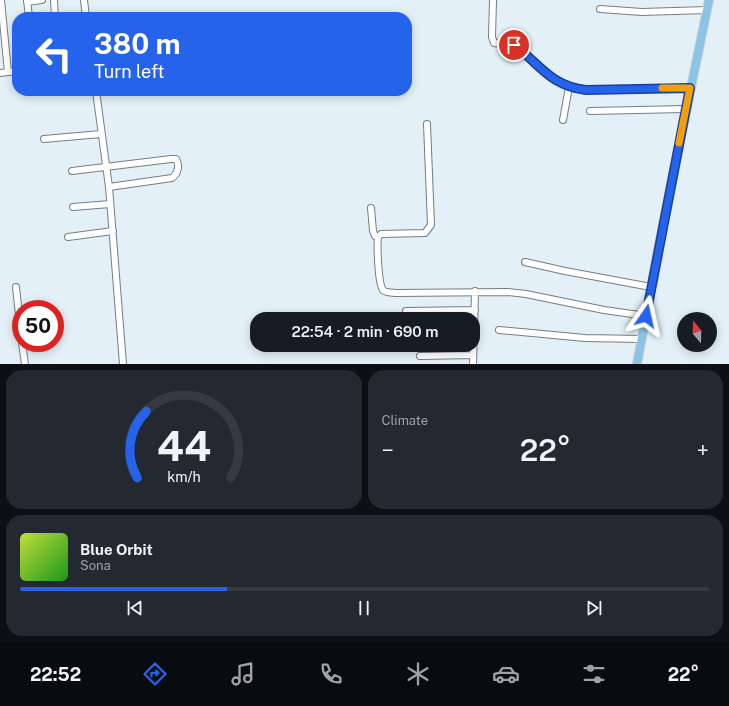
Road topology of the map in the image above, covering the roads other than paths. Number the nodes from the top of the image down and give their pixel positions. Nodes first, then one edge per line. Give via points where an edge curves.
1 (1, 0) edge
2 (42, 0) edge
3 (54, 0) edge
4 (84, 0) edge
5 (493, 0) edge
6 (709, 0) edge
7 (27, 1) edge
8 (600, 9) dead end
9 (706, 10) junction
10 (28, 12) edge
11 (55, 12) edge
12 (85, 12) edge
13 (8, 72) junction
14 (12, 72) edge
15 (0, 73) edge
16 (569, 87) junction
17 (690, 88) junction
18 (97, 96) edge
19 (686, 109) junction
20 (590, 111) dead end
21 (563, 120) dead end
22 (427, 124) dead end
23 (101, 134) junction
24 (44, 139) dead end
25 (107, 167) junction
26 (72, 170) dead end
27 (109, 187) junction
28 (110, 204) junction
29 (73, 207) dead end
30 (372, 208) dead end
31 (113, 231) junction
32 (68, 237) dead end
33 (378, 237) junction
34 (525, 262) dead end
35 (16, 287) dead end
36 (651, 287) junction
37 (476, 291) junction
38 (17, 300) edge
39 (475, 310) joint
40 (406, 311) dead end
41 (646, 316) junction
42 (499, 330) dead end
43 (642, 339) junction
44 (23, 352) edge
45 (473, 354) joint
46 (420, 356) dead end
47 (24, 364) edge
48 (123, 364) edge
49 (473, 364) edge
50 (637, 364) edge

1 - 13 street
2 - 7 street
3 - 11 street
4 - 12 street
5 - 16 street via 494,43 514,45 543,71
6 - 9 main road
7 - 10 street
8 - 9 street via 642,12
9 - 17 main road
13 - 14 street
13 - 15 street
16 - 17 street via 586,90
16 - 21 street
17 - 19 main road
18 - 23 street
19 - 20 street
19 - 36 main road
22 - 33 street via 430,229 422,234 381,234
23 - 24 street
23 - 25 street
25 - 26 street
25 - 27 street
25 - 27 street via 171,159 176,159 178,164 177,172 172,178
27 - 28 street
28 - 29 street
28 - 31 street
30 - 33 street via 373,231
31 - 32 street
31 - 48 street
33 - 37 street via 380,280 386,292
34 - 36 street
35 - 38 street
36 - 41 main road
37 - 39 street
37 - 41 street via 526,294
39 - 40 street
41 - 43 main road
42 - 43 street via 585,338
43 - 50 main road
44 - 47 street
45 - 46 street
45 - 49 street

